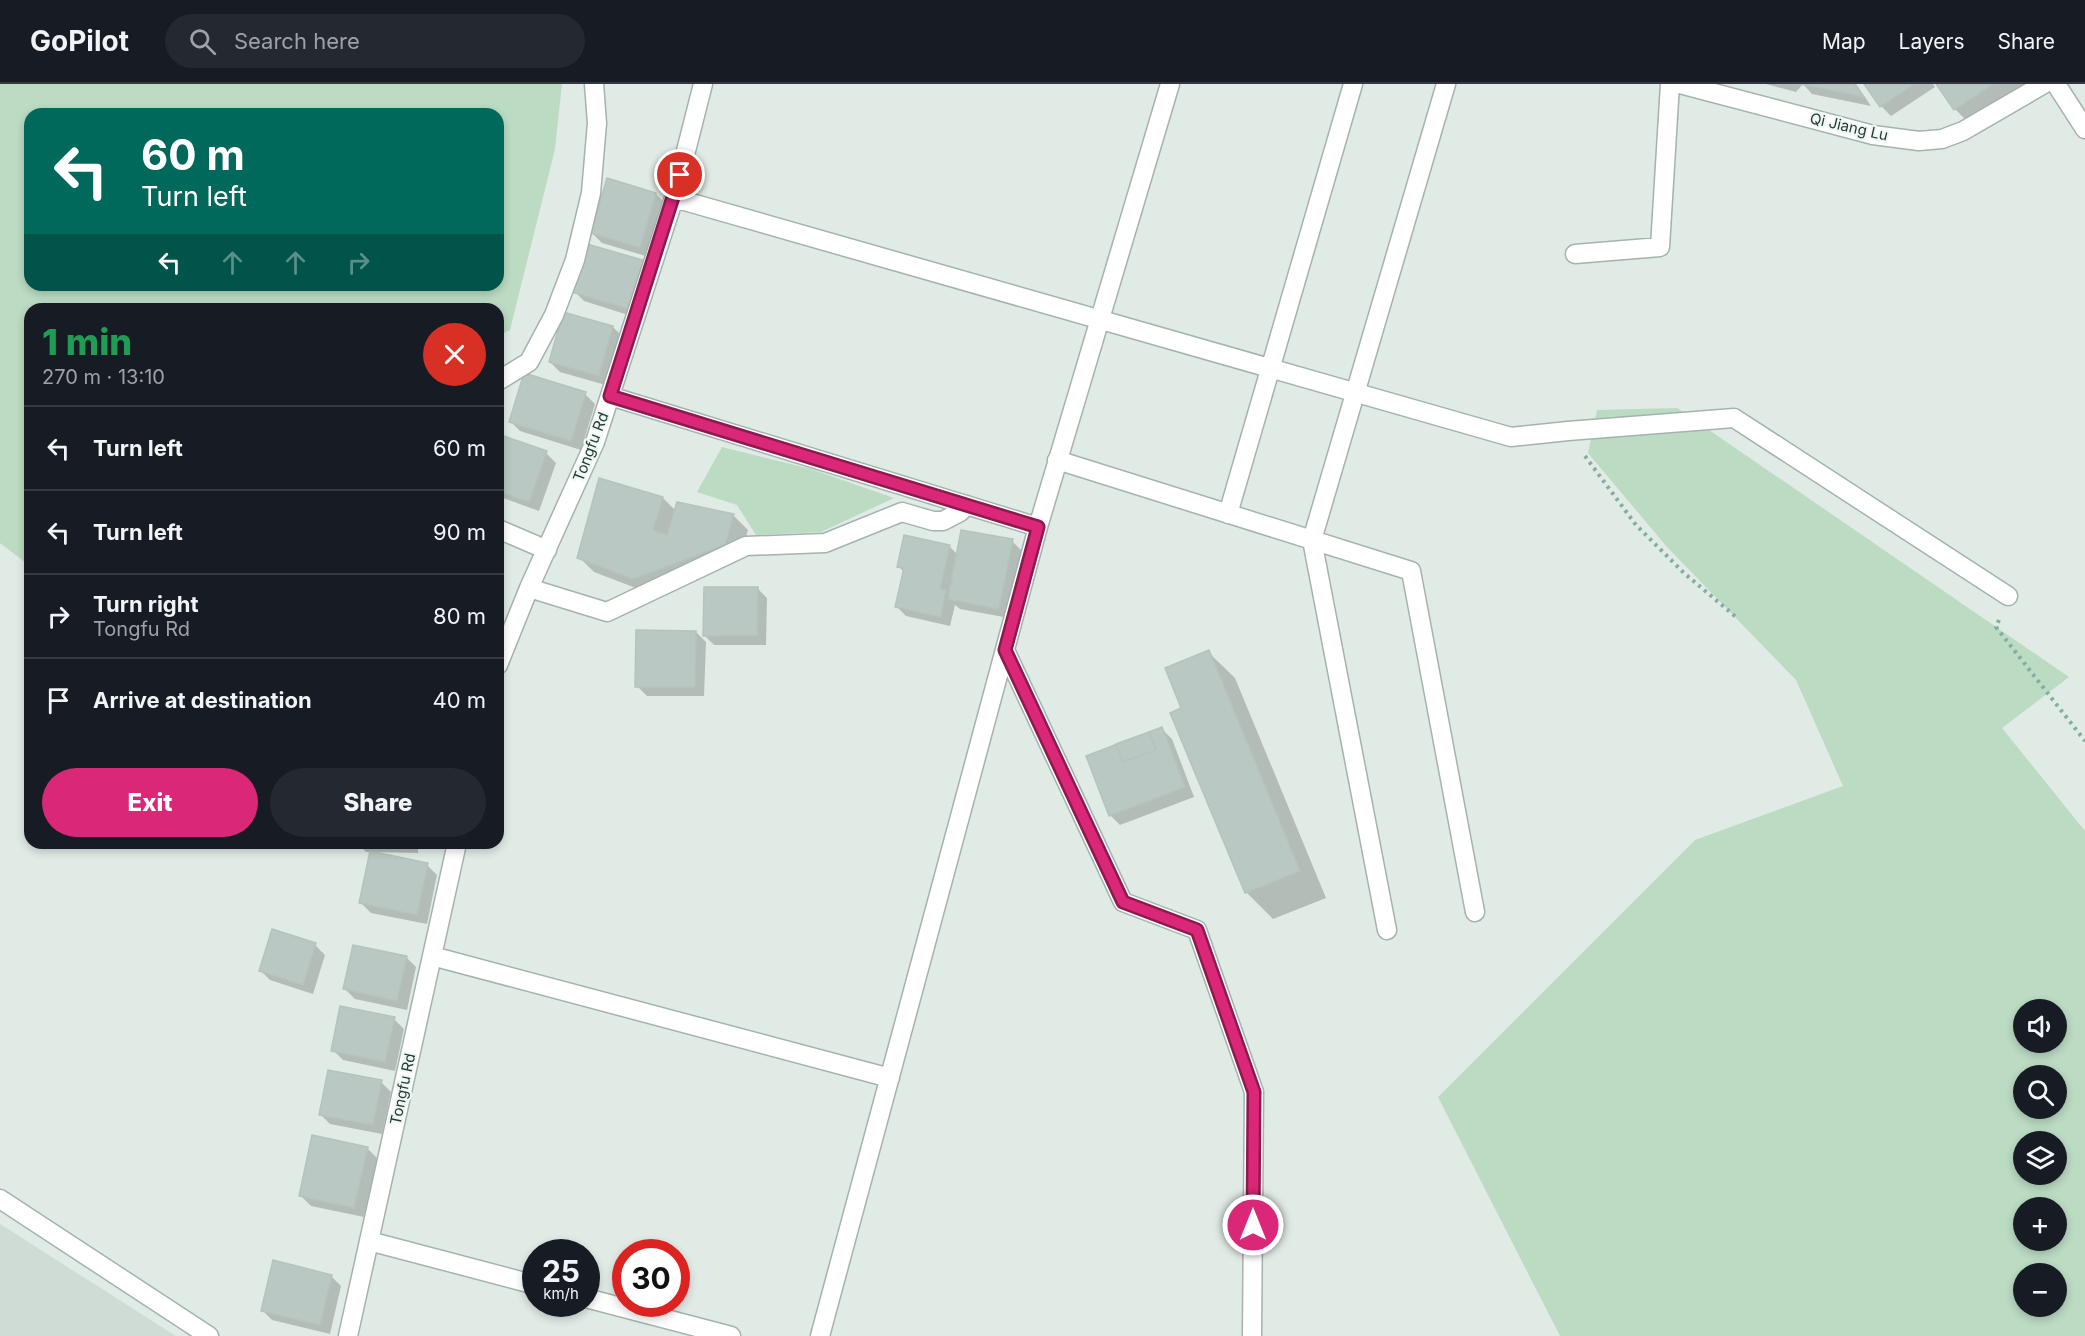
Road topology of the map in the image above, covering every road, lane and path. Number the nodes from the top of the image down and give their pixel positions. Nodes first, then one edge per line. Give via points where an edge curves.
1 (594, 84) edge
2 (703, 84) edge
3 (1170, 84) edge
4 (1353, 84) edge
5 (1446, 84) edge
6 (1670, 84) edge
7 (1680, 84) edge
8 (2044, 84) edge
9 (2056, 84) edge
10 (2085, 129) edge
11 (674, 198) junction
12 (1575, 254) dead end
13 (1100, 320) junction
14 (1270, 368) junction
15 (504, 377) edge
16 (1355, 393) junction
17 (610, 396) junction
18 (1568, 431) junction
19 (1057, 460) junction
20 (967, 505) junction
21 (1228, 514) junction
22 (1038, 527) junction
23 (504, 532) edge
24 (1312, 540) junction
25 (546, 550) junction
26 (529, 588) junction
27 (2008, 596) joint
28 (1736, 617) dead end
29 (504, 650) edge
30 (1005, 650) junction
31 (2085, 741) edge
32 (456, 849) edge
33 (1475, 912) dead end
34 (1388, 930) dead end
35 (432, 956) junction
36 (890, 1078) junction
37 (0, 1199) edge
38 (369, 1241) junction
39 (522, 1281) edge
40 (600, 1302) edge
41 (208, 1336) edge
42 (348, 1336) edge
43 (731, 1336) edge
44 (820, 1336) edge
45 (1252, 1336) edge

1 - 15 street via 597,123 591,193 575,260 554,315 529,362
2 - 11 street, Tongfu Rd
3 - 13 street
4 - 14 street
5 - 16 street
6 - 12 street via 1660,247
7 - 8 street, Qi Jiang Lu via 1873,135 1918,141 1963,132
9 - 10 street
11 - 13 street
11 - 17 street, Tongfu Rd
13 - 14 street
13 - 19 street
14 - 16 street
14 - 21 street
16 - 18 street via 1511,437
16 - 24 street
17 - 20 street
17 - 25 street, Tongfu Rd via 595,442
18 - 27 street via 1734,418
18 - 28 path via 1636,525
19 - 21 street
19 - 22 street
20 - 22 street
20 - 26 street via 943,521 902,512 825,543 746,546 607,612
21 - 24 street
22 - 30 street
23 - 25 street
24 - 33 street via 1411,571
24 - 34 street
25 - 26 street, Tongfu Rd
26 - 29 street, Tongfu Rd
27 - 31 path via 1996,627
30 - 36 street
30 - 45 street via 1123,902 1197,930 1254,1092
32 - 35 street, Tongfu Rd
35 - 36 street
35 - 38 street, Tongfu Rd
36 - 44 street
37 - 41 street
38 - 39 street
38 - 42 street, Tongfu Rd
40 - 43 street

